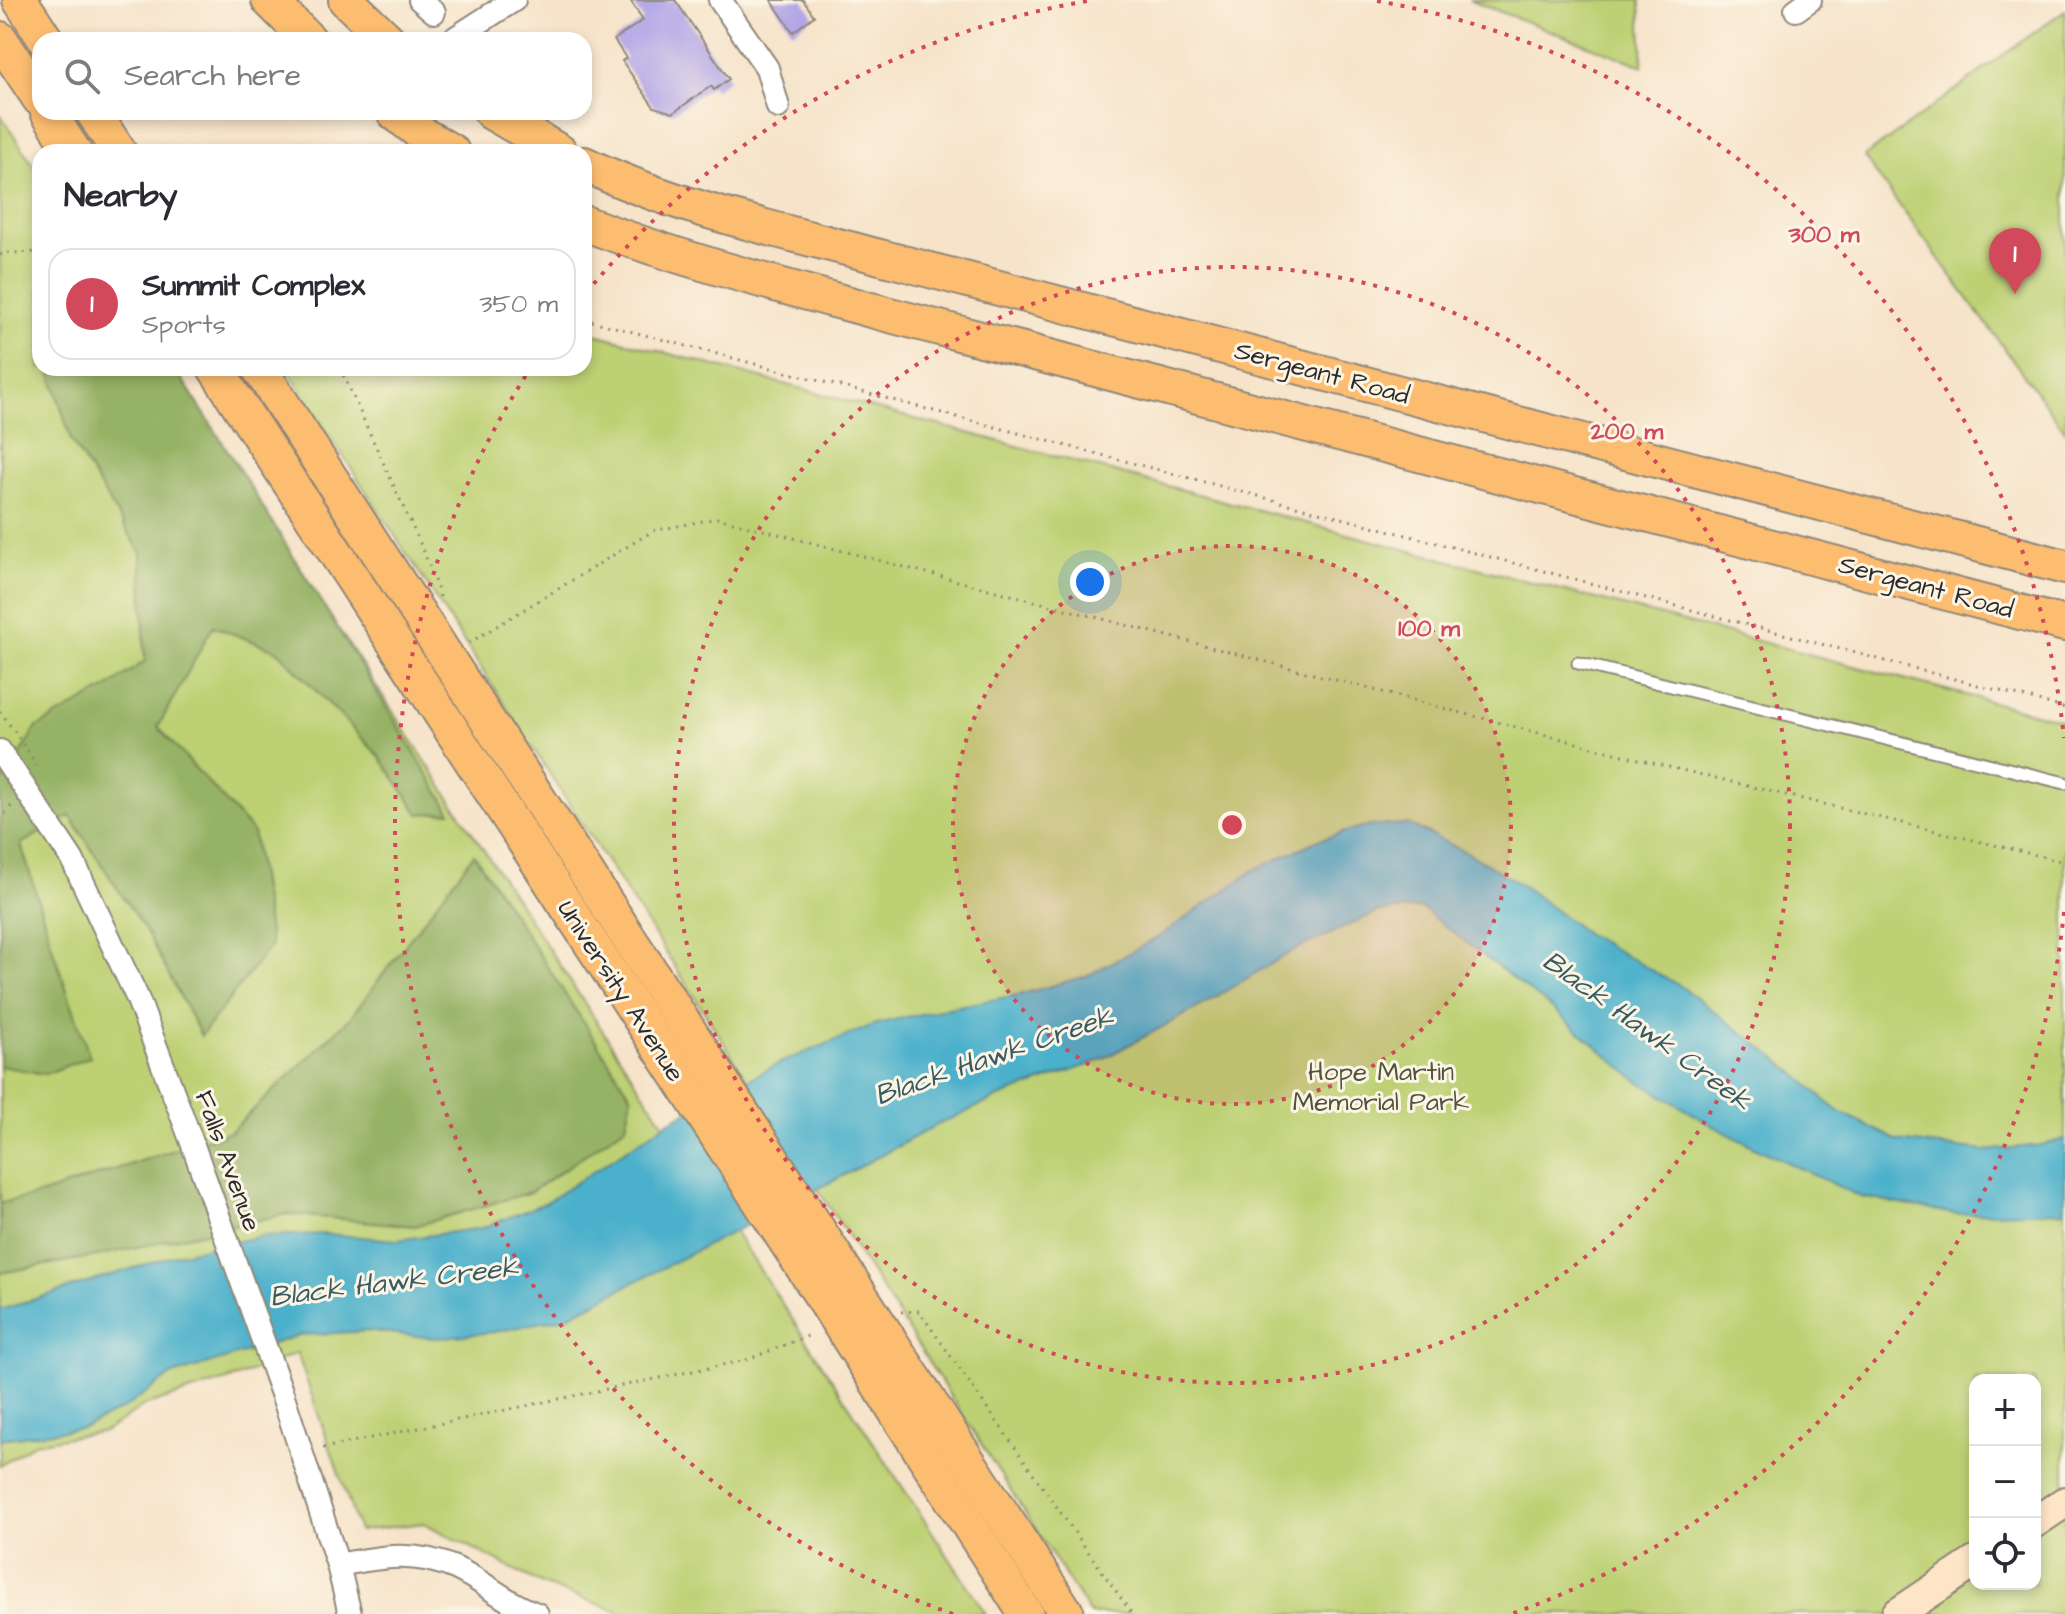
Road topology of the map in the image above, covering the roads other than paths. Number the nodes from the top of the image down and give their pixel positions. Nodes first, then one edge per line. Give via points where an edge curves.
1 (20, 0) edge
2 (269, 0) edge
3 (346, 0) edge
4 (514, 0) edge
5 (720, 0) edge
6 (41, 32) edge
7 (301, 32) edge
8 (380, 32) edge
9 (464, 32) edge
10 (0, 39) edge
11 (32, 87) edge
12 (778, 107) dead end
13 (53, 120) edge
14 (98, 120) edge
15 (404, 120) edge
16 (505, 120) edge
17 (69, 144) edge
18 (114, 144) edge
19 (438, 144) edge
20 (546, 144) edge
21 (592, 167) edge
22 (592, 226) edge
23 (220, 376) edge
24 (264, 376) edge
25 (2065, 567) edge
26 (2065, 624) edge
27 (1578, 663) dead end
28 (0, 751) edge
29 (2065, 783) edge
30 (827, 1275) junction
31 (855, 1318) junction
32 (2065, 1502) edge
33 (2041, 1518) edge
34 (338, 1565) junction
35 (1969, 1566) edge
36 (350, 1614) edge
37 (537, 1614) edge
38 (1026, 1614) edge
39 (1067, 1614) edge
40 (1897, 1614) edge

1 - 6 main road
2 - 7 main road
3 - 8 main road
4 - 9 street
5 - 12 street via 767,68
10 - 11 main road
13 - 17 main road
14 - 18 main road
15 - 19 main road
16 - 20 main road
21 - 25 main road, Sergeant Road via 702,208 807,237
22 - 26 main road, Sergeant Road via 709,266 856,306
23 - 30 main road, University Avenue via 662,1053
24 - 30 main road, University Avenue via 691,1033
27 - 29 lane
28 - 34 street, Falls Avenue via 72,859 137,997 285,1402
30 - 31 main road, University Avenue
31 - 38 main road, University Avenue
31 - 39 main road, University Avenue
32 - 33 main road
34 - 36 street, Falls Avenue
34 - 37 street via 419,1557 456,1568
35 - 40 main road

